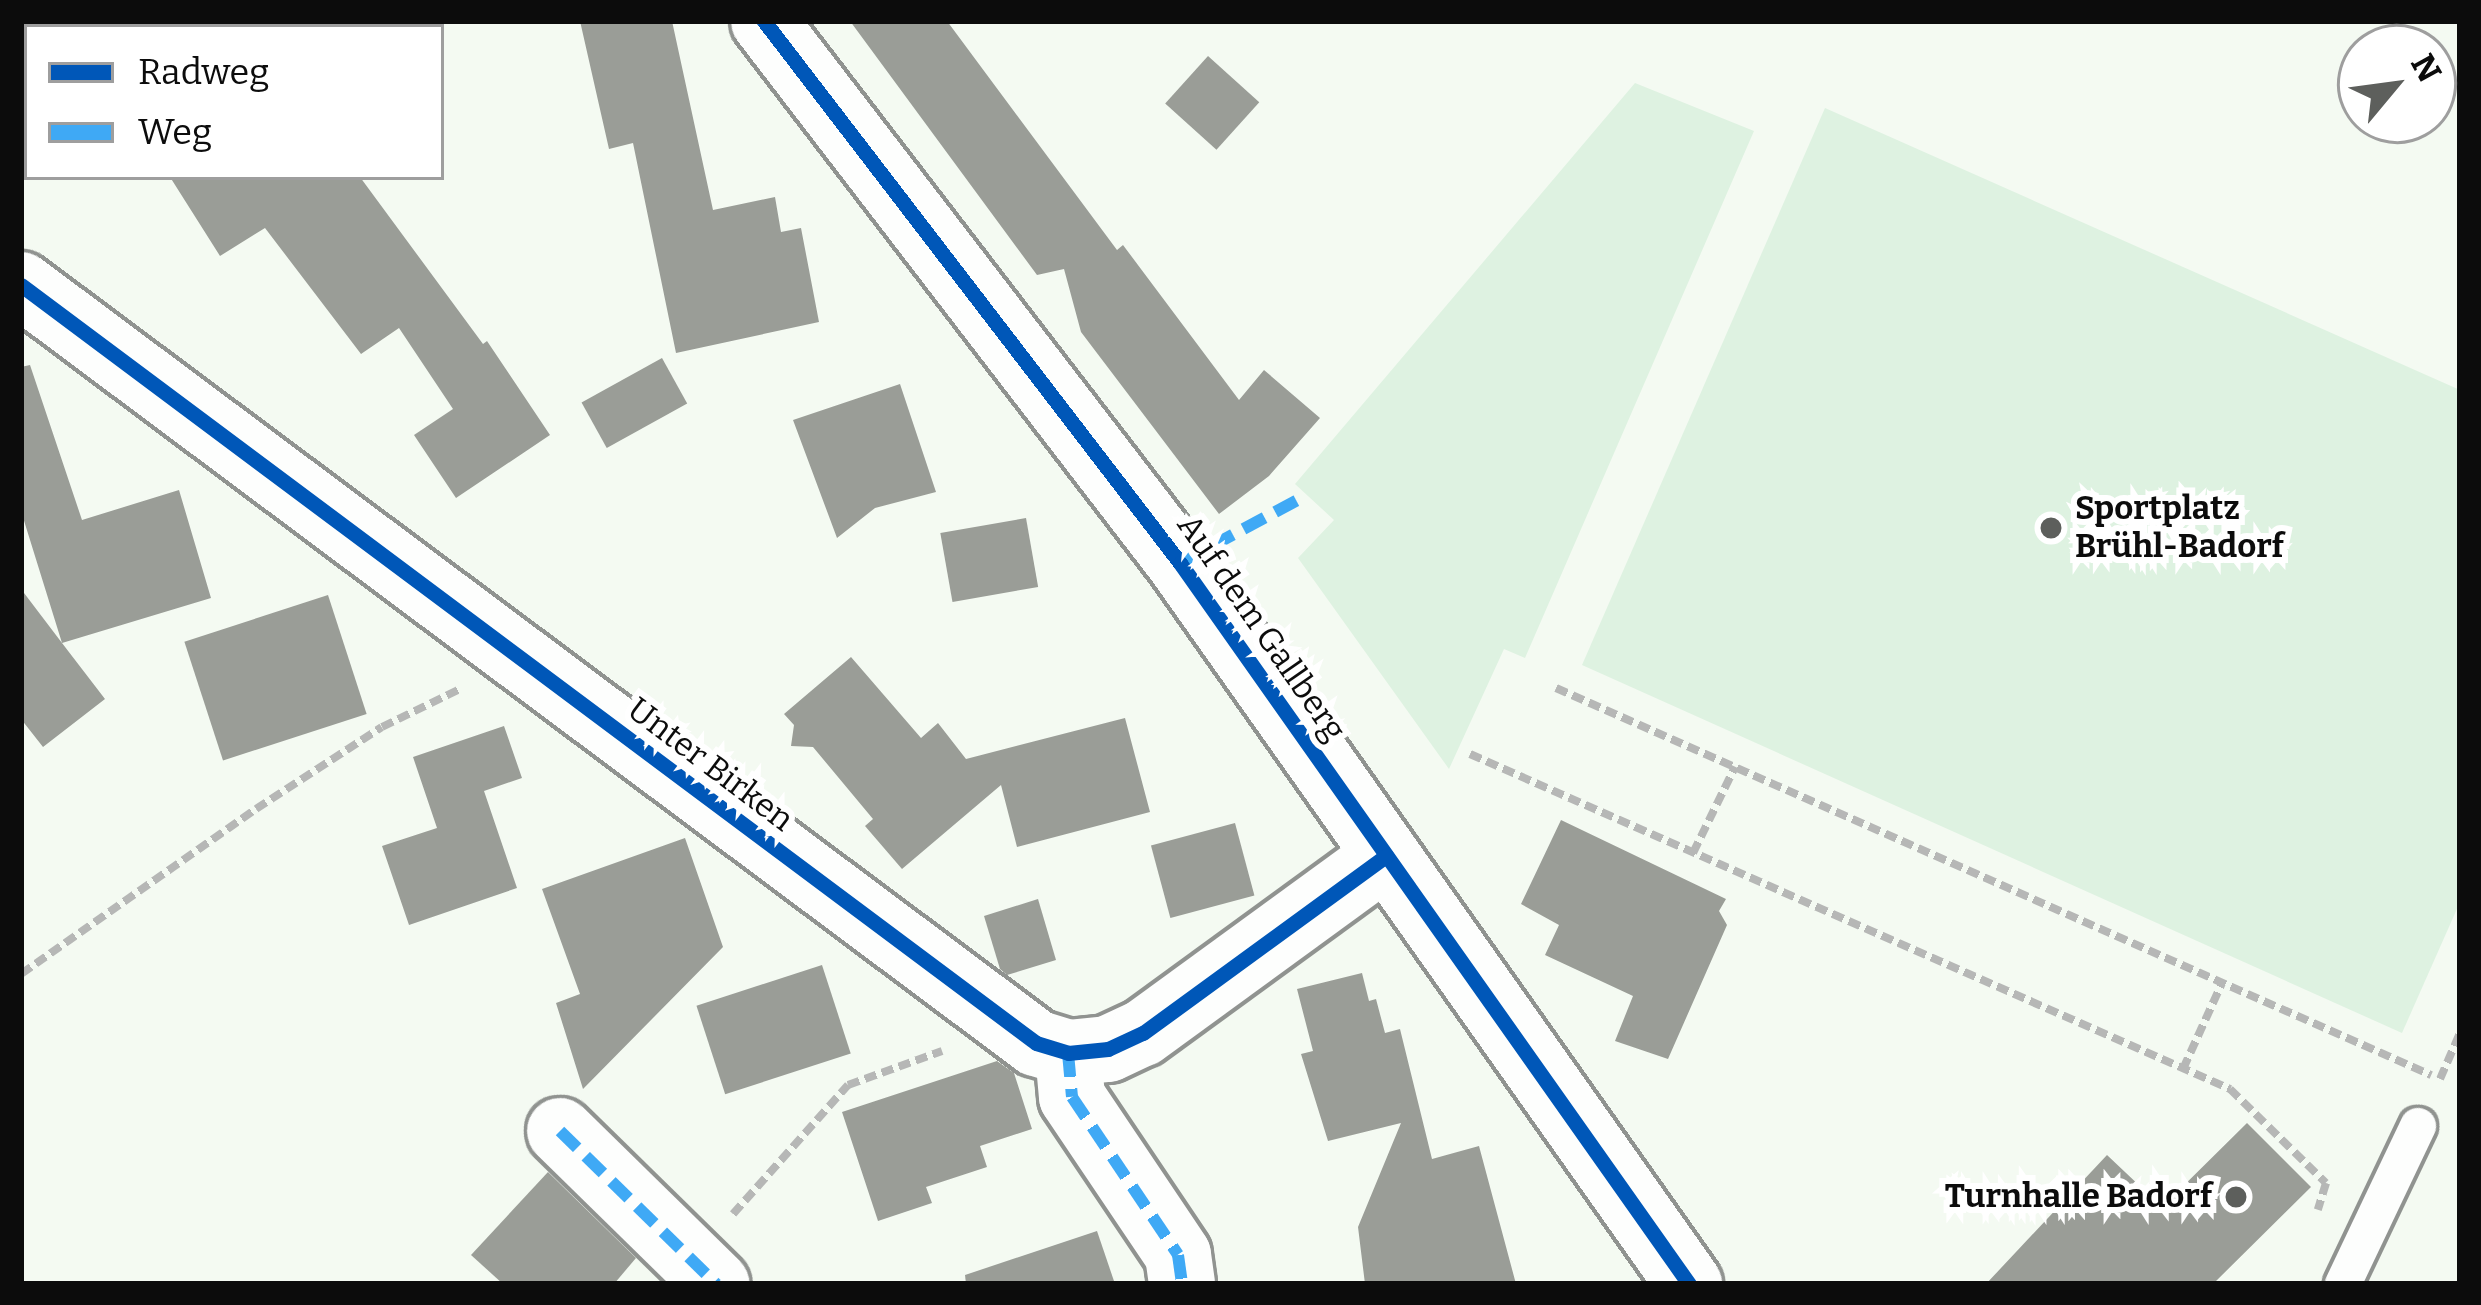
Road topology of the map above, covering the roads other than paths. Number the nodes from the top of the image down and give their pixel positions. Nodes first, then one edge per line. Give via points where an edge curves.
1 (764, 21) edge
2 (21, 285) edge
3 (1386, 856) junction
4 (1040, 1040) junction
5 (2418, 1126) road end
6 (560, 1131) dead end
7 (704, 1272) edge
8 (1182, 1284) edge
9 (1689, 1284) edge
10 (2343, 1284) edge

1 - 3 street, Auf dem Gallberg via 1180,563
2 - 4 street, Unter Birken
3 - 4 street via 1143,1033 1108,1049
3 - 9 street, Auf dem Gallberg
4 - 8 street via 1178,1256
5 - 10 lane
6 - 7 street

